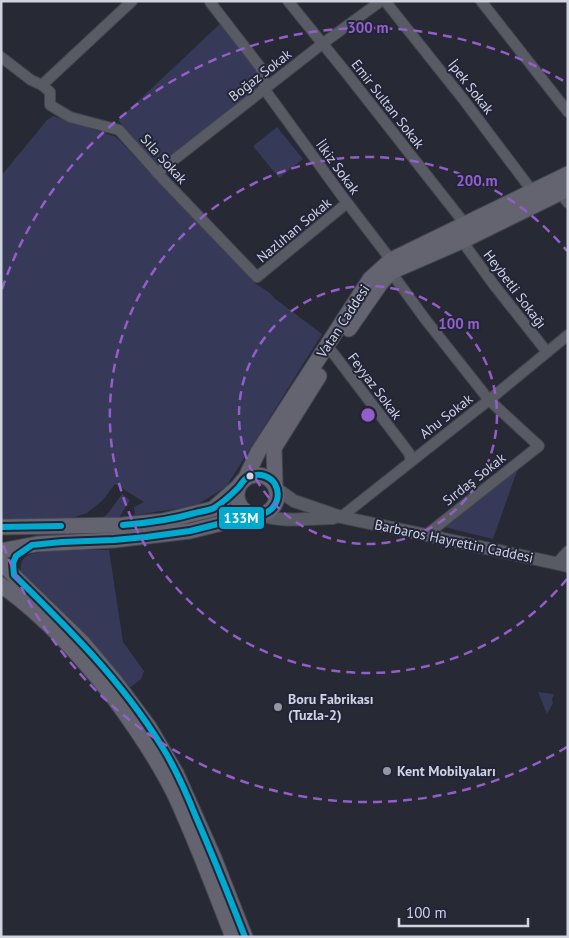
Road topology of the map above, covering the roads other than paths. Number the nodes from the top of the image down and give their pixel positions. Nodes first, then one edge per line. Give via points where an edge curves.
1 (132, 1) edge
2 (288, 1) edge
3 (383, 1) edge
4 (481, 1) edge
5 (210, 2) edge
6 (322, 44) junction
7 (1, 56) edge
8 (42, 85) junction
9 (265, 90) junction
10 (568, 112) edge
11 (157, 173) junction
12 (568, 174) edge
13 (533, 192) junction
14 (565, 195) edge
15 (347, 203) junction
16 (465, 224) junction
17 (462, 241) junction
18 (391, 266) junction
19 (257, 277) joint
20 (568, 335) edge
21 (547, 352) junction
22 (333, 353) junction
23 (489, 400) junction
24 (539, 446) joint
25 (411, 461) junction
26 (242, 482) junction
27 (276, 486) junction
28 (258, 515) junction
29 (340, 518) junction
30 (1, 527) edge
31 (426, 535) junction
32 (32, 545) junction
33 (1, 551) edge
34 (568, 551) edge
35 (1, 562) edge
36 (562, 564) edge
37 (14, 575) junction
38 (1, 585) edge
39 (233, 937) edge
40 (245, 937) edge

1 - 8 street
2 - 6 street, Emir Sultan Sokak
3 - 6 street, Boğaz Sokak
3 - 13 street, İpek Sokak
4 - 10 street
5 - 9 street via 261,68
6 - 9 street, Boğaz Sokak
6 - 16 street, Emir Sultan Sokak
7 - 8 street via 30,80
8 - 11 street, Sıla Sokak via 50,92 50,105 70,116 119,130
9 - 11 street, Boğaz Sokak
9 - 15 street, İlkiz Sokak
11 - 19 street, Sıla Sokak
12 - 13 main road, Vatan Caddesi
13 - 16 main road, Vatan Caddesi
14 - 17 main road, Vatan Caddesi
15 - 18 street, İlkiz Sokak
15 - 19 street, Nazlıhan Sokak
16 - 18 main road, Vatan Caddesi
17 - 18 main road, Vatan Caddesi
17 - 21 street, Heybetli Sokağı
18 - 22 main road, Vatan Caddesi
18 - 23 street, İlkiz Sokak via 425,319
18 - 26 main road, Vatan Caddesi via 370,279
20 - 21 street, Ahu Sokak
21 - 23 street, Ahu Sokak
22 - 25 street, Feyyaz Sokak via 409,453
22 - 27 main road, Vatan Caddesi via 274,448
23 - 24 street, İlkiz Sokak
23 - 25 street, Ahu Sokak
24 - 31 street, Sırdaş Sokak
25 - 29 street, Ahu Sokak
26 - 27 main road via 258,474
26 - 28 main road via 237,493 239,505 248,514
26 - 30 main road via 212,509 163,521 123,525
27 - 28 main road via 278,496 273,508
27 - 29 street via 294,501
28 - 29 street via 279,519
28 - 32 main road via 164,535
29 - 31 street, Barbaros Hayrettin Caddesi
31 - 36 street, Barbaros Hayrettin Caddesi
32 - 33 main road
32 - 37 main road via 16,556
34 - 36 street
35 - 37 main road
37 - 40 main road via 97,659 161,745 191,805
38 - 39 main road via 71,646 148,747 177,802

